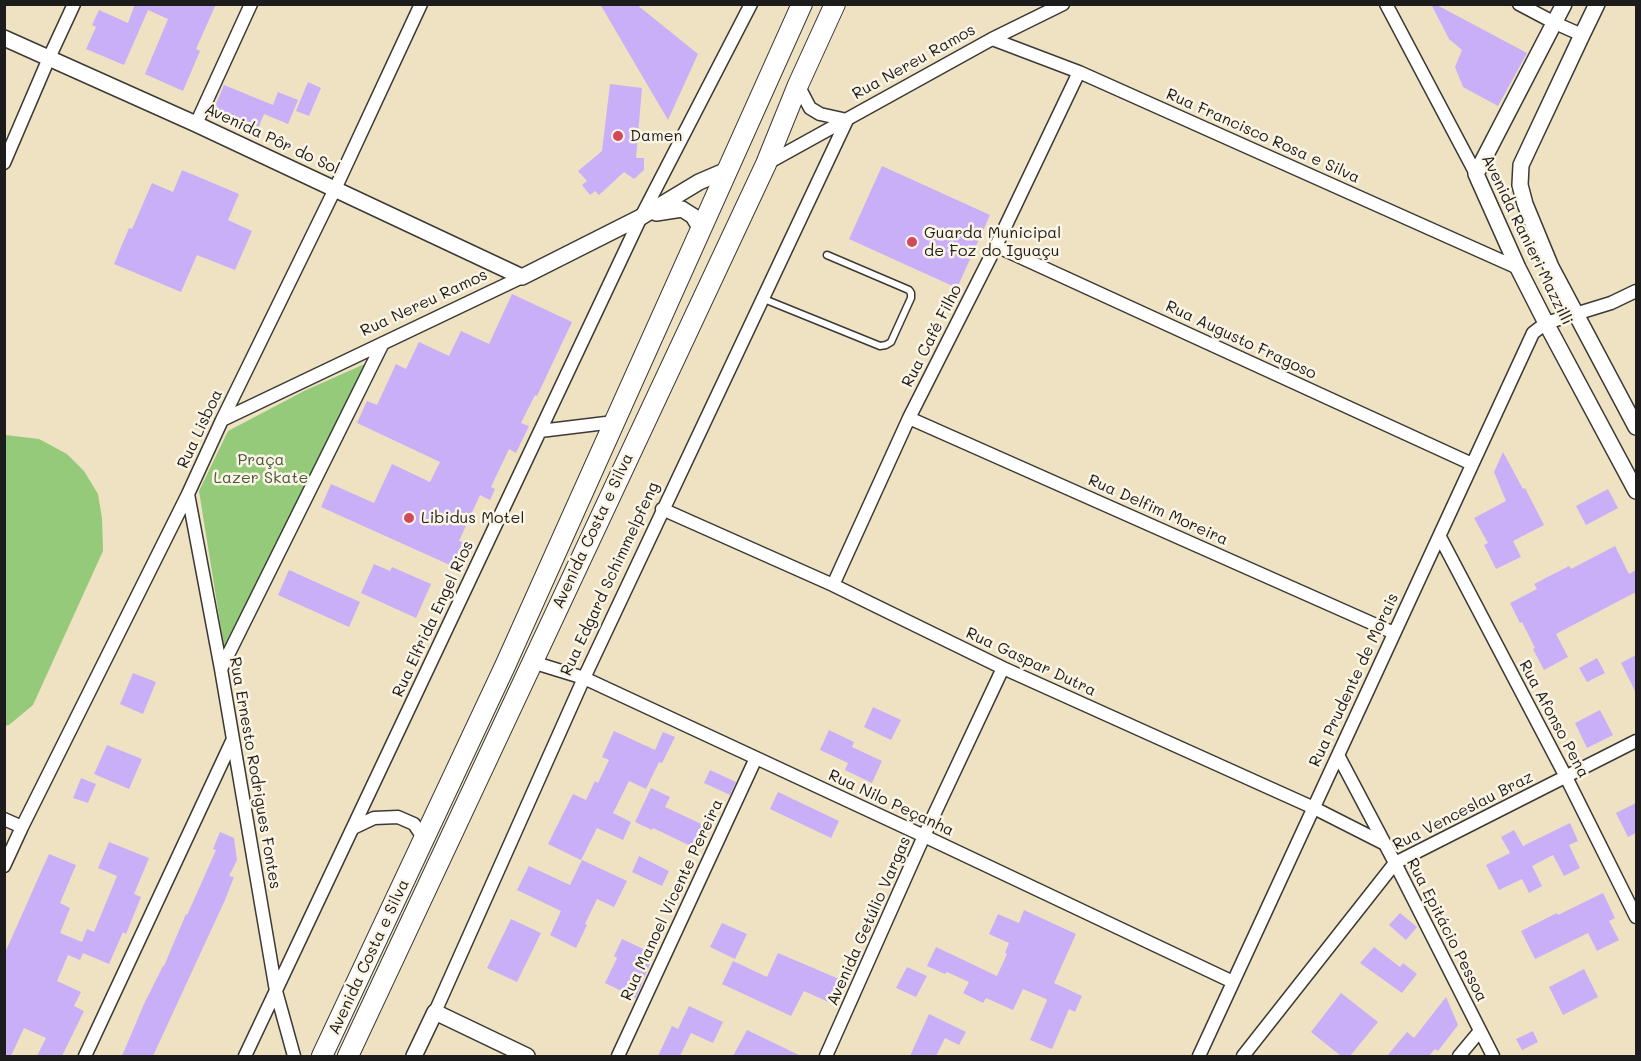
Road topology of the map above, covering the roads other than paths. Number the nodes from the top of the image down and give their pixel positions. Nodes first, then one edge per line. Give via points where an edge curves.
1 (74, 4) edge
2 (251, 4) edge
3 (421, 4) edge
4 (751, 4) edge
5 (802, 4) edge
6 (835, 4) edge
7 (1063, 4) edge
8 (1386, 4) edge
9 (1519, 4) edge
10 (1564, 4) edge
11 (1598, 4) edge
12 (1555, 23) junction
13 (1582, 34) junction
14 (4, 38) edge
15 (992, 39) junction
16 (49, 58) junction
17 (1079, 72) junction
18 (798, 86) junction
19 (847, 120) junction
20 (196, 124) junction
21 (4, 163) edge
22 (766, 164) junction
23 (727, 170) junction
24 (1476, 174) junction
25 (335, 189) junction
26 (641, 217) junction
27 (701, 229) junction
28 (996, 246) junction
29 (827, 255) dead end
30 (1518, 268) junction
31 (522, 277) junction
32 (1636, 291) edge
33 (764, 299) junction
34 (1576, 314) junction
35 (1546, 323) junction
36 (383, 343) junction
37 (909, 418) junction
38 (222, 420) junction
39 (614, 422) junction
40 (1636, 427) edge
41 (540, 431) junction
42 (1472, 464) junction
43 (1636, 491) edge
44 (188, 494) junction
45 (662, 509) junction
46 (1440, 537) junction
47 (833, 585) junction
48 (1394, 633) junction
49 (532, 662) junction
50 (1003, 668) junction
51 (221, 669) junction
52 (584, 678) junction
53 (233, 738) junction
54 (1636, 741) edge
55 (1338, 755) junction
56 (756, 758) junction
57 (1566, 777) junction
58 (1314, 808) junction
59 (4, 819) edge
60 (22, 827) junction
61 (353, 828) junction
62 (924, 836) junction
63 (424, 839) junction
64 (1385, 844) junction
65 (1395, 863) junction
66 (4, 866) edge
67 (1636, 917) edge
68 (1233, 981) junction
69 (276, 991) junction
70 (435, 1012) junction
71 (1479, 1032) junction
72 (85, 1056) edge
73 (244, 1056) edge
74 (294, 1056) edge
75 (322, 1056) edge
76 (348, 1056) edge
77 (414, 1056) edge
78 (527, 1056) edge
79 (618, 1056) edge
80 (826, 1056) edge
81 (1199, 1056) edge
82 (1243, 1056) edge
83 (1459, 1056) edge
84 (1493, 1056) edge

1 - 16 street
2 - 20 street
3 - 25 street, Rua Lisboa
4 - 26 street, Rua Elfrida Engel Rios
5 - 23 main road, Avenida Costa e Silva
6 - 18 main road, Avenida Costa e Silva
7 - 15 street, Rua Nereu Ramos
8 - 24 street, Avenida Ranieri Mazzilli
9 - 12 street
10 - 12 street
11 - 13 street, Avenida Ranieri Mazzilli
12 - 13 street
12 - 24 street
13 - 34 street, Avenida Ranieri Mazzilli via 1521,165 1520,186 1551,267
14 - 16 street, Avenida Pôr do Sol
15 - 17 street, Rua Francisco Rosa e Silva
15 - 19 street, Rua Nereu Ramos
16 - 20 street, Avenida Pôr do Sol
16 - 21 street
17 - 28 street, Rua Café Filho
17 - 30 street, Rua Francisco Rosa e Silva
18 - 19 street, Rua Nereu Ramos via 810,108
18 - 22 main road, Avenida Costa e Silva
19 - 22 street, Rua Nereu Ramos
19 - 33 street, Rua Edgard Schimmelpfeng
20 - 25 street, Avenida Pôr do Sol
22 - 49 main road, Avenida Costa e Silva
23 - 26 street
23 - 27 main road, Avenida Costa e Silva
24 - 30 street, Avenida Ranieri Mazzilli
25 - 31 street, Avenida Pôr do Sol
25 - 38 street, Rua Lisboa
26 - 27 street via 682,209 693,216
26 - 31 street, Rua Nereu Ramos
26 - 41 street, Rua Elfrida Engel Rios
27 - 39 main road, Avenida Costa e Silva
28 - 37 street, Rua Café Filho
28 - 42 street, Rua Augusto Fragoso
29 - 33 lane via 909,290 911,298 891,342 880,346
30 - 35 street, Avenida Ranieri Mazzilli
31 - 36 street, Rua Nereu Ramos
32 - 34 street
33 - 45 street, Rua Edgard Schimmelpfeng
34 - 35 street
34 - 40 street, Avenida Ranieri Mazzilli
35 - 42 street, Rua Prudente de Morais via 1533,333
35 - 43 street, Avenida Ranieri Mazzilli
36 - 38 street, Rua Nereu Ramos
36 - 51 street
37 - 47 street, Rua Café Filho
37 - 48 street, Rua Delfim Moreira
38 - 44 street, Rua Lisboa
39 - 41 street
39 - 63 main road, Avenida Costa e Silva
41 - 61 street, Rua Elfrida Engel Rios
42 - 46 street, Rua Prudente de Morais
44 - 51 street, Rua Ernesto Rodrigues Fontes
44 - 60 street, Rua Lisboa
45 - 47 street, Rua Gaspar Dutra
45 - 52 street, Rua Edgard Schimmelpfeng
46 - 48 street, Rua Prudente de Morais
46 - 57 street, Rua Afonso Pena
47 - 50 street, Rua Gaspar Dutra
48 - 55 street, Rua Prudente de Morais
49 - 52 street, Rua Nilo Peçanha
49 - 76 main road, Avenida Costa e Silva
50 - 58 street, Rua Gaspar Dutra
50 - 62 street, Avenida Getúlio Vargas
51 - 53 street, Rua Ernesto Rodrigues Fontes
52 - 56 street, Rua Nilo Peçanha
52 - 70 street, Rua Edgard Schimmelpfeng
53 - 69 street, Rua Ernesto Rodrigues Fontes
53 - 72 street
54 - 57 street, Rua Venceslau Braz
55 - 58 street, Rua Prudente de Morais
55 - 64 street, Rua Epitácio Pessoa
56 - 62 street, Rua Nilo Peçanha
56 - 79 street, Rua Manoel Vicente Pereira
57 - 65 street, Rua Venceslau Braz
57 - 67 street, Rua Afonso Pena
58 - 64 street, Rua Gaspar Dutra
58 - 68 street, Rua Prudente de Morais
59 - 60 street
60 - 66 street, Rua Lisboa
61 - 63 street via 374,818 398,817 414,824
61 - 69 street, Rua Elfrida Engel Rios
62 - 68 street, Rua Nilo Peçanha
62 - 80 street, Avenida Getúlio Vargas
63 - 75 main road, Avenida Costa e Silva
64 - 65 street, Rua Epitácio Pessoa
65 - 71 street, Rua Epitácio Pessoa
65 - 82 street, Rua Venceslau Braz
68 - 81 street, Rua Prudente de Morais
69 - 73 street, Rua Elfrida Engel Rios
69 - 74 street, Rua Ernesto Rodrigues Fontes
70 - 77 street, Rua Edgard Schimmelpfeng
70 - 78 street
71 - 83 street
71 - 84 street, Rua Epitácio Pessoa

